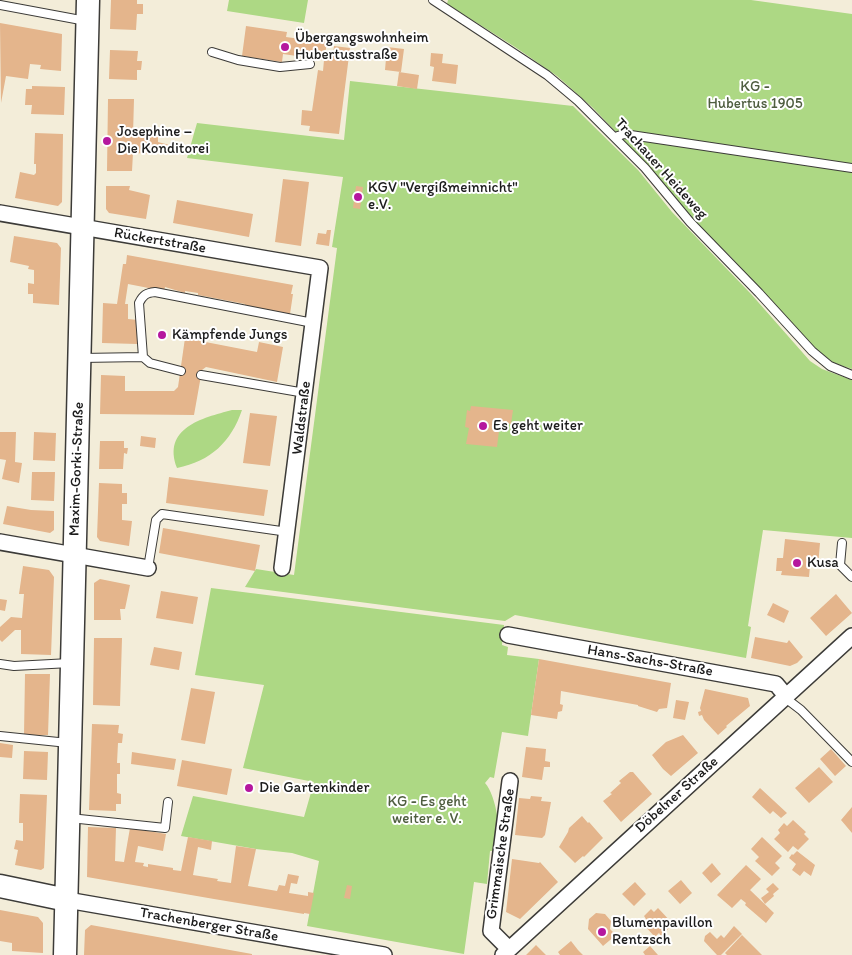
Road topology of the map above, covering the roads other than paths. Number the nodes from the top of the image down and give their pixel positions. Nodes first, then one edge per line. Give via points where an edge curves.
1 (433, 0) edge
2 (0, 5) edge
3 (88, 10) edge
4 (212, 52) dead end
5 (310, 64) dead end
6 (614, 137) junction
7 (852, 168) edge
8 (0, 213) edge
9 (83, 226) junction
10 (320, 268) joint
11 (313, 323) junction
12 (144, 357) junction
13 (80, 358) junction
14 (181, 371) dead end
15 (201, 375) dead end
16 (852, 375) edge
17 (305, 393) junction
18 (288, 532) junction
19 (0, 542) edge
20 (842, 543) dead end
21 (74, 555) junction
22 (148, 568) joint
23 (282, 568) dead end
24 (852, 576) edge
25 (508, 634) dead end
26 (852, 636) edge
27 (72, 662) junction
28 (0, 664) edge
29 (785, 697) junction
30 (0, 736) edge
31 (70, 744) junction
32 (852, 762) edge
33 (510, 780) dead end
34 (168, 802) dead end
35 (68, 818) junction
36 (0, 886) edge
37 (66, 900) junction
38 (65, 946) edge
39 (506, 952) edge
40 (384, 955) edge

1 - 6 lane, Trachauer Heideweg via 547,75
2 - 3 lane
3 - 9 street, Maxim-Gorki-Straße
4 - 5 lane via 280,67
6 - 7 lane via 624,134
6 - 16 lane, Trachauer Heideweg via 812,351 830,366
8 - 9 street, Rückertstraße
9 - 10 street, Rückertstraße
9 - 13 street, Maxim-Gorki-Straße
10 - 11 street, Waldstraße
11 - 12 lane via 147,293 140,303
11 - 17 street, Waldstraße
12 - 13 lane
12 - 14 lane via 150,363
13 - 21 street, Maxim-Gorki-Straße
15 - 17 lane
17 - 18 street, Waldstraße
18 - 22 lane via 162,514 156,520
18 - 23 street, Waldstraße
19 - 21 street
20 - 24 lane via 840,565
21 - 22 street
21 - 27 street, Maxim-Gorki-Straße
25 - 29 street, Hans-Sachs-Straße via 776,684
26 - 29 street, Döbelner Straße
27 - 28 lane
27 - 31 street, Maxim-Gorki-Straße
29 - 32 lane
29 - 39 street, Döbelner Straße
30 - 31 lane
31 - 35 street, Maxim-Gorki-Straße
33 - 39 street, Grimmaische Straße via 491,931
34 - 35 lane via 165,828
35 - 37 street, Maxim-Gorki-Straße
36 - 37 street, Trachenberger Straße
37 - 38 street, Maxim-Gorki-Straße
37 - 40 street, Trachenberger Straße

